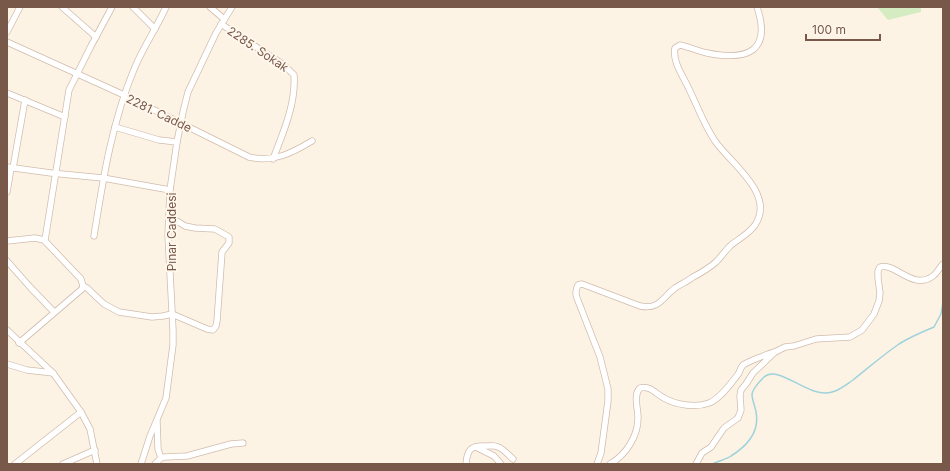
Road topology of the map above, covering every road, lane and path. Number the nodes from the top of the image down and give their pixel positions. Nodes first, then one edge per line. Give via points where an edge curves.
1 (20, 7) edge
2 (112, 7) edge
3 (133, 7) edge
4 (166, 7) edge
5 (210, 7) edge
6 (232, 7) edge
7 (757, 7) edge
8 (65, 8) edge
9 (222, 21) junction
10 (155, 29) junction
11 (7, 32) edge
12 (96, 37) junction
13 (7, 42) edge
14 (77, 73) junction
15 (7, 93) edge
16 (124, 95) junction
17 (25, 100) junction
18 (64, 117) junction
19 (181, 123) junction
20 (115, 127) junction
21 (312, 141) dead end
22 (177, 142) junction
23 (273, 159) junction
24 (10, 168) edge
25 (56, 174) junction
26 (103, 178) junction
27 (170, 190) junction
28 (7, 192) edge
29 (169, 216) junction
30 (94, 236) dead end
31 (45, 240) junction
32 (7, 241) edge
33 (7, 261) edge
34 (943, 264) edge
35 (83, 286) junction
36 (54, 312) junction
37 (172, 314) junction
38 (7, 330) edge
39 (19, 343) junction
40 (775, 352) junction
41 (7, 364) edge
42 (53, 374) junction
43 (81, 412) junction
44 (157, 420) junction
45 (243, 443) dead end
46 (474, 446) junction
47 (95, 450) junction
48 (161, 458) junction
49 (513, 459) dead end
50 (15, 464) edge
51 (63, 464) edge
52 (97, 464) edge
53 (140, 464) edge
54 (154, 464) edge
55 (466, 464) edge
56 (502, 464) edge
57 (597, 464) edge
58 (610, 464) edge
59 (696, 464) edge

1 - 11 street
2 - 12 street
3 - 10 street
4 - 10 street
5 - 9 street, 2285. Sokak
6 - 9 street, Pınar Caddesi
7 - 57 street via 762,35 759,43 750,52 735,56 722,55 680,45 675,48 674,53 680,71 713,138 756,191 761,210 756,223 715,262 676,288 655,306 646,308 582,284 578,285 577,298 600,357 608,389
8 - 12 street
9 - 19 street, Pınar Caddesi via 188,92
9 - 23 street, 2285. Sokak via 294,75 289,112
10 - 16 street via 138,60
12 - 14 street
13 - 14 street, 2281. Cadde
14 - 16 street, 2281. Cadde
14 - 18 street via 69,90
15 - 17 street
16 - 19 street, 2281. Cadde
16 - 20 street
17 - 18 street
17 - 24 street
18 - 25 street
19 - 22 street, Pınar Caddesi
19 - 23 street, 2281. Cadde via 249,157
20 - 22 street via 159,140
20 - 26 street
21 - 23 street, 2281. Cadde
22 - 27 street, Pınar Caddesi
24 - 25 street
24 - 28 street
25 - 26 street
25 - 31 street
26 - 27 street
26 - 30 street
27 - 29 street, Pınar Caddesi
29 - 37 street, Pınar Caddesi
29 - 37 street via 190,228 215,229 230,240 222,252 215,328 211,330
31 - 32 street via 35,238
31 - 35 street via 81,279
33 - 36 street
34 - 40 street via 933,276 922,280 909,278 888,266 880,267 879,301 870,320 860,332 845,338 816,339
35 - 36 street
35 - 37 street via 118,312 152,317
36 - 39 street
37 - 44 street, Pınar Caddesi via 173,345 168,389
38 - 39 street
39 - 42 street
40 - 58 street via 743,365 722,393 707,404 680,404 662,398 648,388 640,388 636,394 636,430 626,451
40 - 59 street via 753,373 741,390 741,410 738,418 724,428 711,447 702,453
41 - 42 street
42 - 43 street
43 - 47 street via 90,429
43 - 50 street
44 - 48 street via 158,449
44 - 53 street, Pınar Caddesi
45 - 48 street via 187,456
46 - 49 street via 498,447
46 - 55 street via 468,454
46 - 56 street via 494,456
47 - 51 street
47 - 52 street
48 - 54 street

